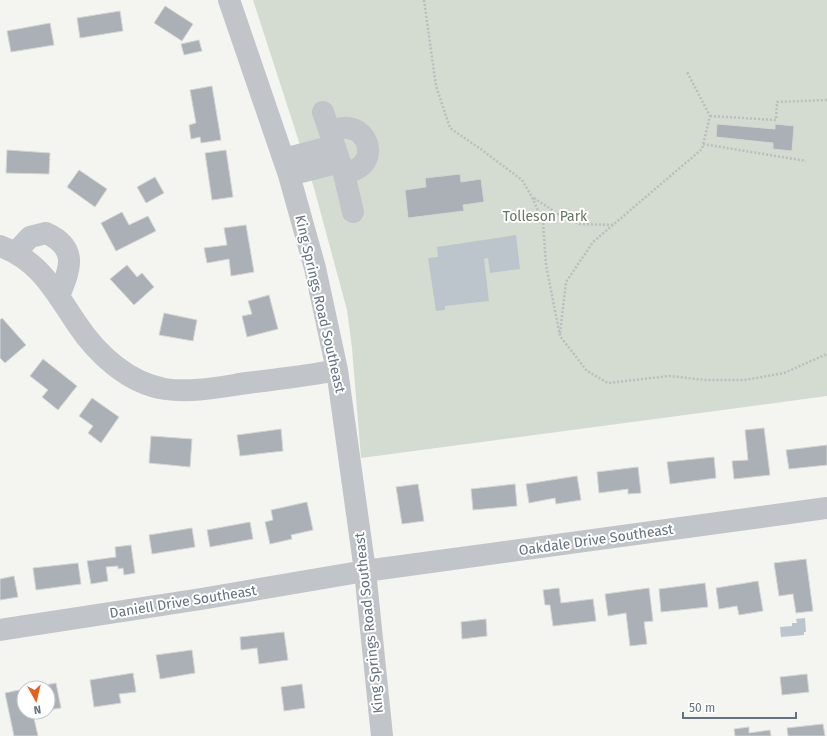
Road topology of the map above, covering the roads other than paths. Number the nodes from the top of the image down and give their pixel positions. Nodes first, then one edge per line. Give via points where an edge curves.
1 (229, 0) edge
2 (286, 167) junction
3 (353, 212) dead end
4 (8, 249) edge
5 (58, 296) junction
6 (338, 370) junction
7 (827, 508) edge
8 (365, 571) junction
9 (0, 630) edge
10 (382, 736) edge

1 - 2 street, King Springs Road Southeast
2 - 3 street via 334,145
2 - 6 street, King Springs Road Southeast via 315,268
4 - 5 street via 42,273
4 - 5 street via 30,237 46,233 59,239 68,252 69,270
5 - 6 street via 82,331 106,358 131,376 165,388 198,390
6 - 8 street, King Springs Road Southeast
7 - 8 street, Oakdale Drive Southeast
8 - 9 street, Daniell Drive Southeast
8 - 10 street, King Springs Road Southeast

